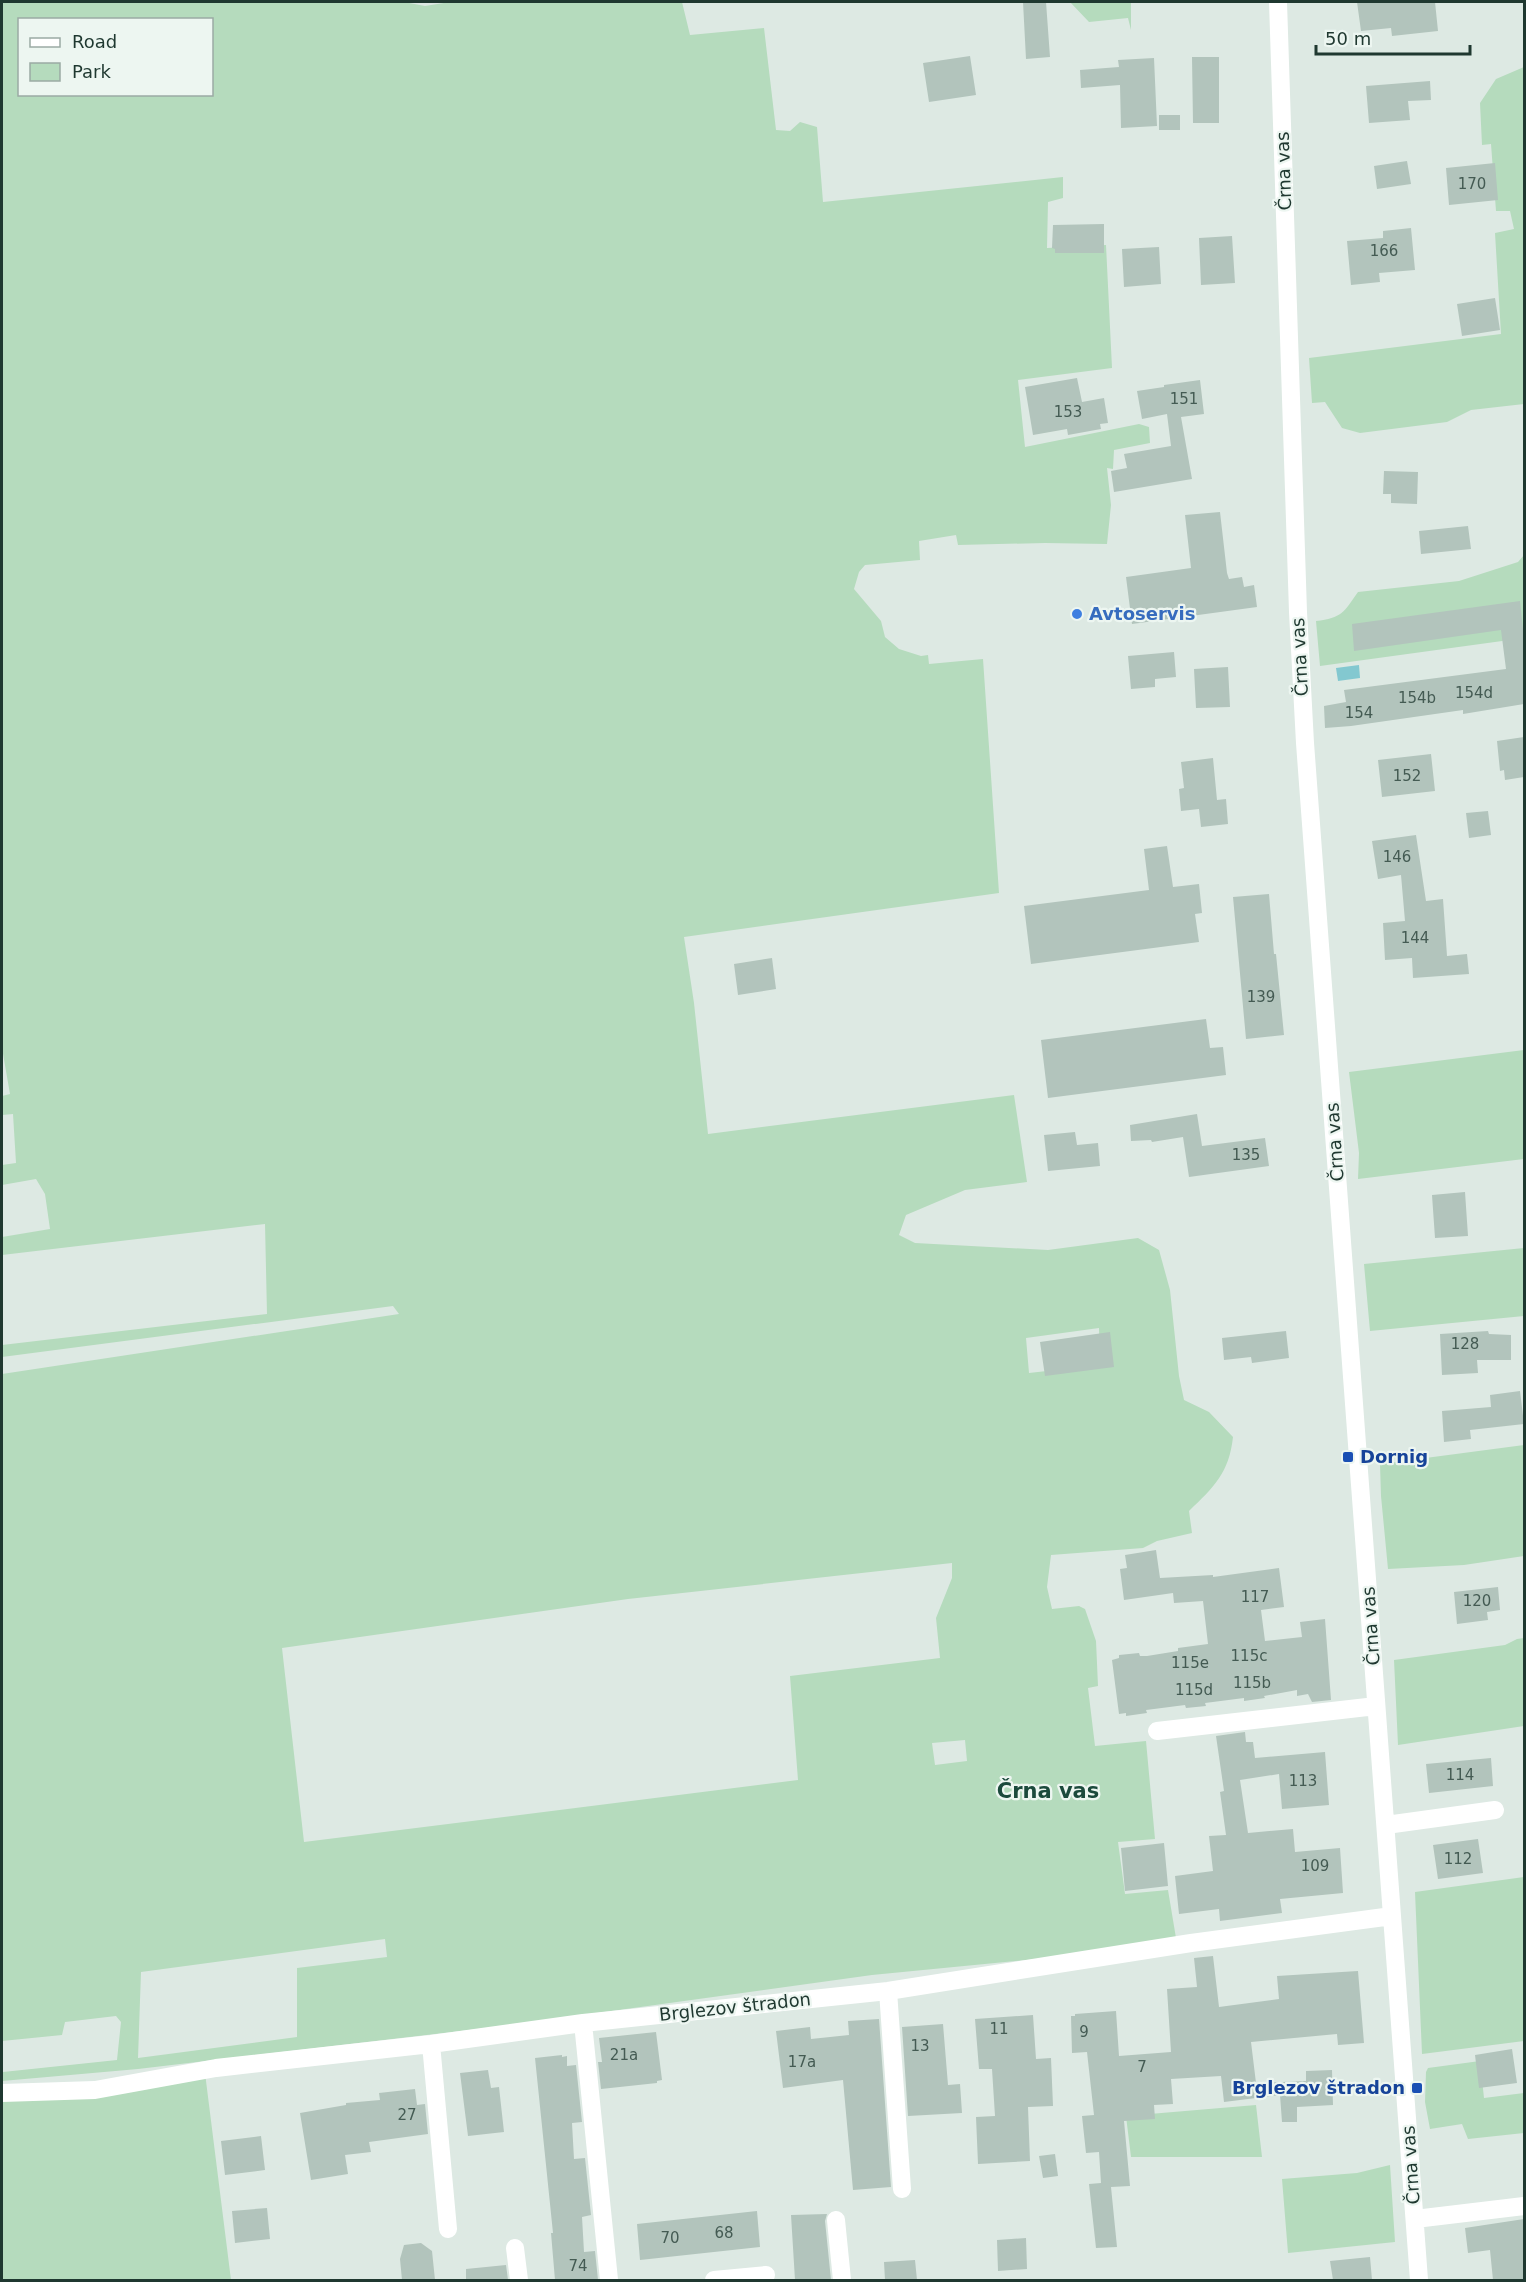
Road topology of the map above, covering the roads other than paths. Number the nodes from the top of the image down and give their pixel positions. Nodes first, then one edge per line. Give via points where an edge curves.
1 (1278, 2) edge
2 (1376, 1706) junction
3 (1156, 1731) dead end
4 (1495, 1810) dead end
5 (1386, 1825) junction
6 (1392, 1916) junction
7 (888, 1991) junction
8 (583, 2023) junction
9 (431, 2044) junction
10 (2, 2093) edge
11 (902, 2189) dead end
12 (1524, 2206) edge
13 (1414, 2219) junction
14 (836, 2220) dead end
15 (448, 2229) dead end
16 (515, 2248) dead end
17 (766, 2275) dead end
18 (519, 2280) edge
19 (609, 2280) edge
20 (714, 2280) edge
21 (842, 2280) edge
22 (1419, 2280) edge

1 - 2 street, Črna vas via 1305,744
2 - 3 street
2 - 5 street, Črna vas
4 - 5 street
5 - 6 street, Črna vas
6 - 7 street, Brglezov štradon
6 - 13 street, Črna vas
7 - 8 street, Brglezov štradon
7 - 11 street
8 - 9 street, Brglezov štradon
8 - 19 street
9 - 10 street, Brglezov štradon via 216,2068 95,2090
9 - 15 street
12 - 13 street
13 - 22 street, Črna vas
14 - 21 street
16 - 18 street
17 - 20 street

